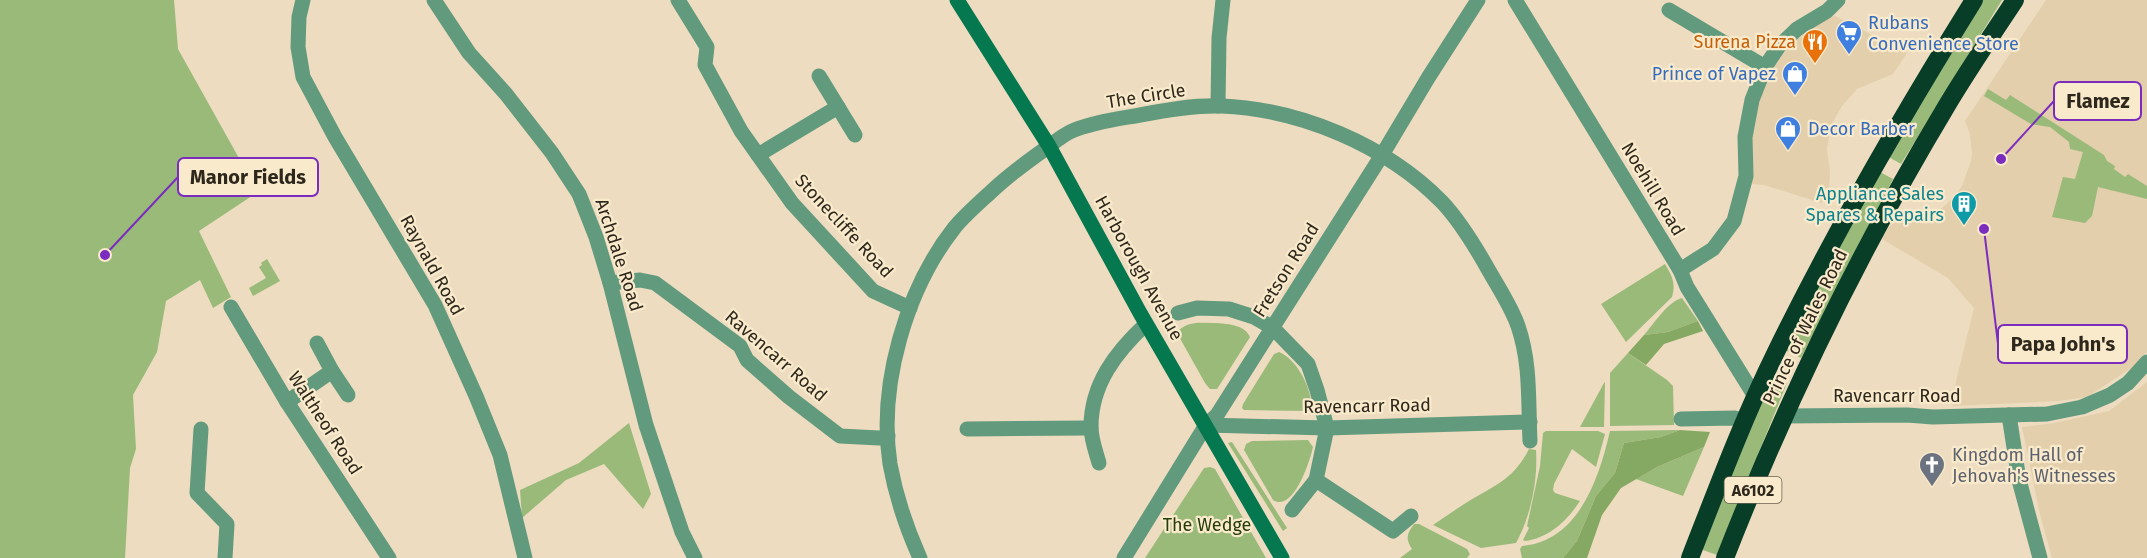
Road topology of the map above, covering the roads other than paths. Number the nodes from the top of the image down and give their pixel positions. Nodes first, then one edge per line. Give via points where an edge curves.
1 (303, 0) edge
2 (434, 0) edge
3 (678, 0) edge
4 (957, 0) edge
5 (1223, 0) edge
6 (1477, 0) edge
7 (1515, 0) edge
8 (1838, 0) edge
9 (1974, 0) edge
10 (2015, 0) edge
11 (1670, 10) dead end
12 (1765, 68) junction
13 (819, 76) dead end
14 (1218, 106) junction
15 (838, 107) junction
16 (855, 135) dead end
17 (1049, 146) junction
18 (758, 155) junction
19 (1382, 155) junction
20 (1680, 270) junction
21 (610, 283) junction
22 (231, 307) dead end
23 (910, 308) junction
24 (1178, 313) dead end
25 (1146, 324) junction
26 (1273, 328) junction
27 (317, 343) dead end
28 (2147, 362) edge
29 (332, 371) junction
30 (348, 395) dead end
31 (1756, 398) junction
32 (287, 402) junction
33 (2009, 415) junction
34 (1784, 416) junction
35 (1681, 419) dead end
36 (1530, 422) junction
37 (1745, 422) junction
38 (1206, 425) junction
39 (1091, 428) junction
40 (1327, 428) junction
41 (201, 429) dead end
42 (967, 429) dead end
43 (888, 436) junction
44 (1530, 441) dead end
45 (1099, 463) dead end
46 (1316, 480) junction
47 (1292, 510) dead end
48 (1411, 516) dead end
49 (225, 558) edge
50 (389, 558) edge
51 (525, 558) edge
52 (695, 558) edge
53 (920, 558) edge
54 (1124, 558) edge
55 (1282, 558) edge
56 (1690, 558) edge
57 (1725, 558) edge
58 (2040, 558) edge

1 - 51 street, Raynald Road via 298,47 303,76 435,305 500,455
2 - 21 street, Archdale Road via 470,53 566,173 579,194
3 - 18 street, Stonecliffe Road via 707,47 705,65
4 - 17 street, Harborough Avenue
5 - 14 street
6 - 19 street, Fretson Road
7 - 20 street, Noehill Road
8 - 12 street via 1797,29 1779,46
9 - 31 highway, Prince of Wales Road / A6102 via 1856,199 1775,353
10 - 34 highway, Prince of Wales Road / A6102 via 1885,213
11 - 12 street
12 - 20 street via 1752,99 1745,137 1746,176 1734,221 1713,249
13 - 15 street
14 - 17 street, The Circle via 1159,111 1104,122 1075,130
14 - 19 street, The Circle via 1281,114
15 - 16 street
15 - 18 street
17 - 23 street, The Circle via 1012,172 956,226 927,271
17 - 25 street, Harborough Avenue
18 - 23 street, Stonecliffe Road via 792,203 873,291
19 - 26 street, Fretson Road
19 - 36 street, The Circle via 1442,202 1473,242 1496,282 1518,324 1529,373
20 - 31 street, Noehill Road
21 - 43 street, Ravencarr Road via 655,283 740,346 747,360 840,436
21 - 52 street, Archdale Road via 646,425 682,532
22 - 32 street, Waltheof Road
23 - 43 street, The Circle via 894,361
24 - 26 street via 1197,308 1229,309
25 - 38 street, Harborough Avenue
25 - 39 street via 1119,350 1104,374
26 - 38 street, Fretson Road via 1217,415
26 - 40 street via 1308,364
27 - 29 street
28 - 33 street, Ravencarr Road via 2110,395 2082,407 2047,414
29 - 30 street
29 - 32 street
31 - 37 highway, Prince of Wales Road / A6102
32 - 50 street, Waltheof Road
33 - 34 street, Ravencarr Road
33 - 58 street via 2019,480
34 - 57 highway, Prince of Wales Road / A6102
35 - 37 street via 1735,418
36 - 40 street, Ravencarr Road
36 - 44 street, The Circle
37 - 56 highway, Prince of Wales Road / A6102
38 - 40 street, Ravencarr Road
38 - 54 street, Fretson Road
38 - 55 street, Harborough Avenue
39 - 42 street
39 - 45 street
40 - 46 street
41 - 49 street via 197,493 227,524
43 - 53 street, The Circle via 904,524
46 - 47 street
46 - 48 street via 1393,531

